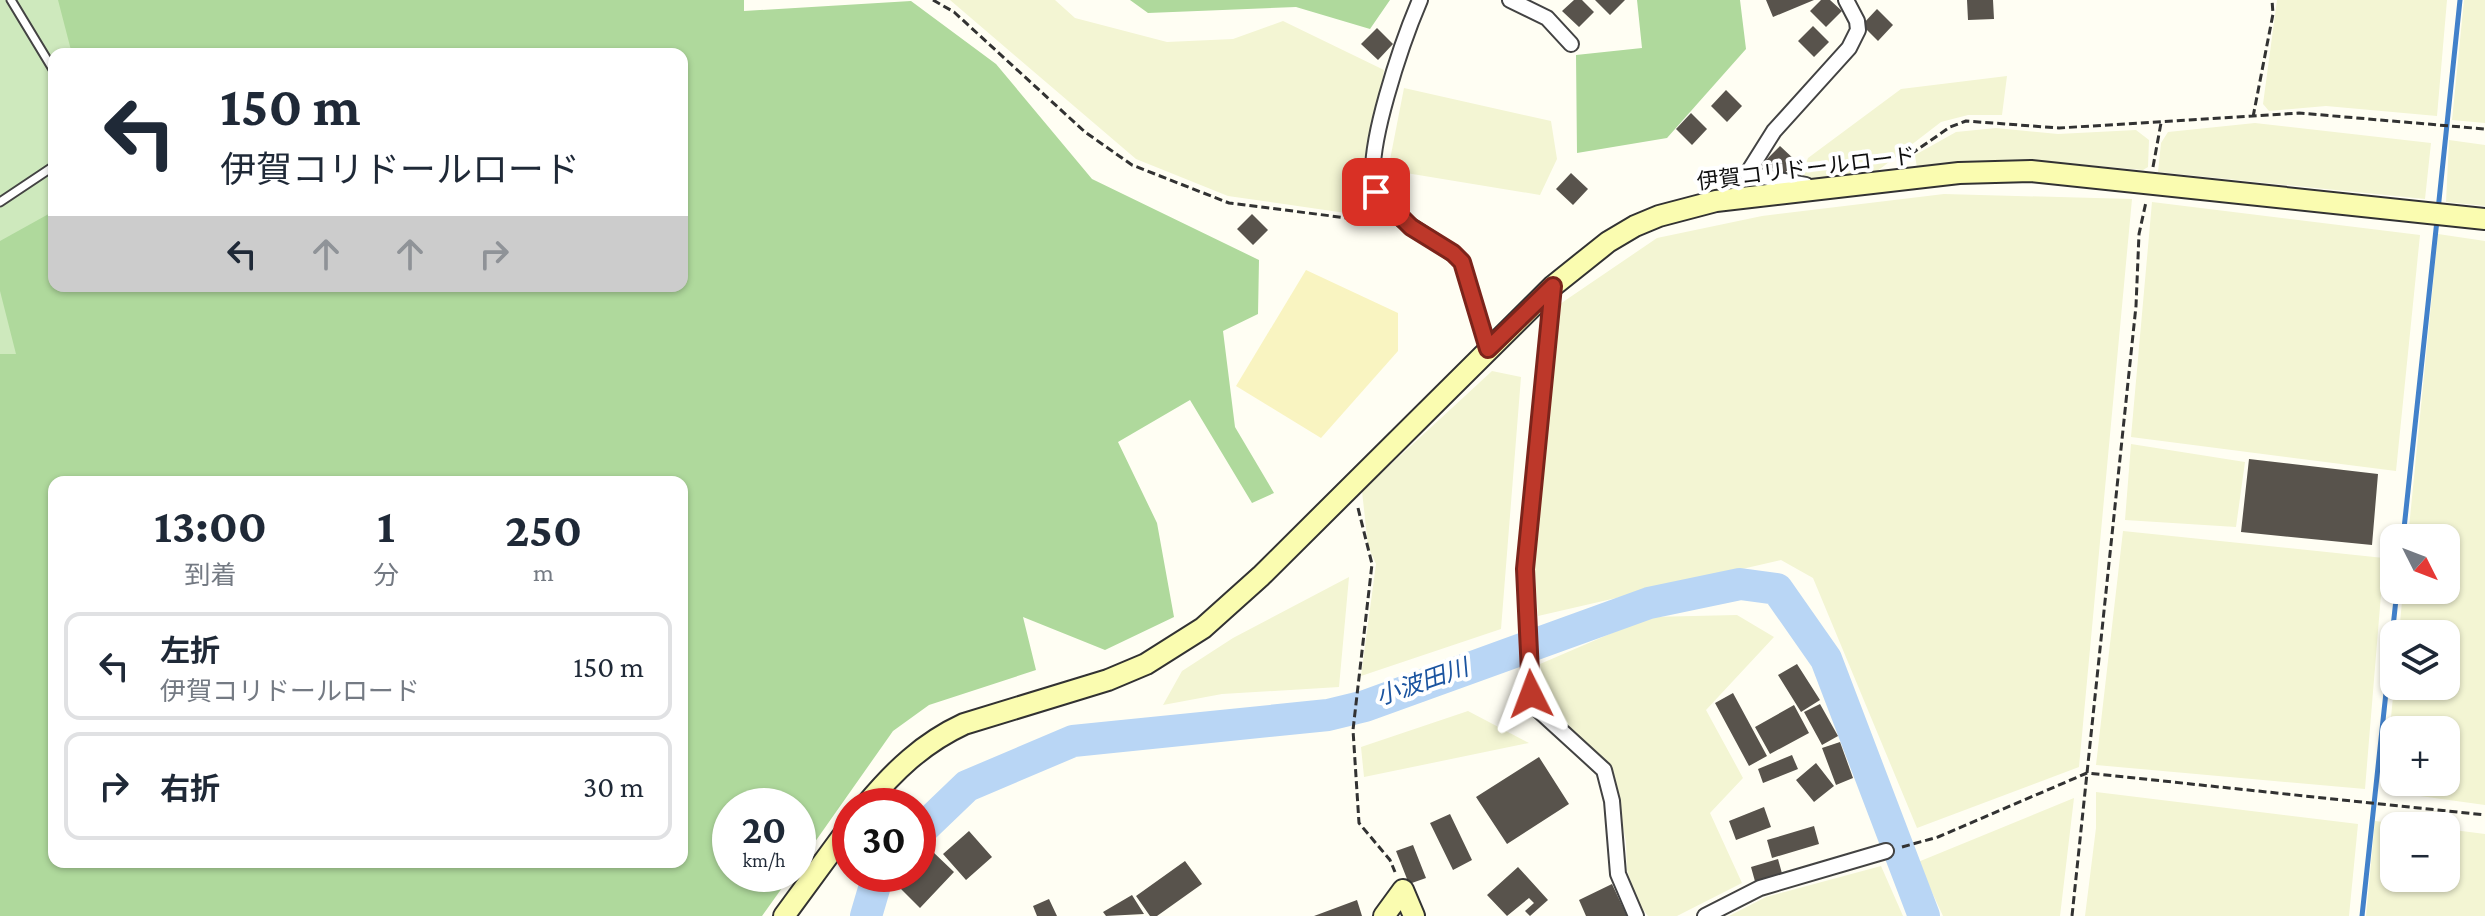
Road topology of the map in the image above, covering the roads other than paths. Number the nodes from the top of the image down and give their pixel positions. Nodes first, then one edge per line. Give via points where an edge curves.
1 (11, 0) edge
2 (1420, 0) edge
3 (1510, 0) edge
4 (1846, 0) edge
5 (1571, 44) dead end
6 (48, 61) edge
7 (48, 170) edge
8 (1826, 189) junction
9 (0, 202) edge
10 (2485, 219) edge
11 (1553, 286) junction
12 (1488, 349) junction
13 (880, 788) edge
14 (832, 851) edge
15 (1886, 851) dead end
16 (784, 916) edge
17 (1384, 916) edge
18 (1414, 916) edge
19 (1636, 916) edge
20 (1705, 916) edge

1 - 6 lane
2 - 12 street via 1398,52 1373,166 1376,192 1411,227 1462,262
3 - 5 street via 1547,18
4 - 8 street via 1858,30 1849,48 1774,131 1747,174
7 - 9 lane
8 - 10 street, 伊賀コリドールロード via 1959,173 2031,171
8 - 11 street, 伊賀コリドールロード via 1716,201 1659,216 1608,242
11 - 12 street, 伊賀コリドールロード
11 - 19 street via 1527,540 1534,706 1604,770 1618,874
12 - 13 street, 伊賀コリドールロード via 1261,576 1178,646 1108,680 942,734 900,765
14 - 16 street
15 - 20 street via 1760,888
17 - 18 street via 1403,890

